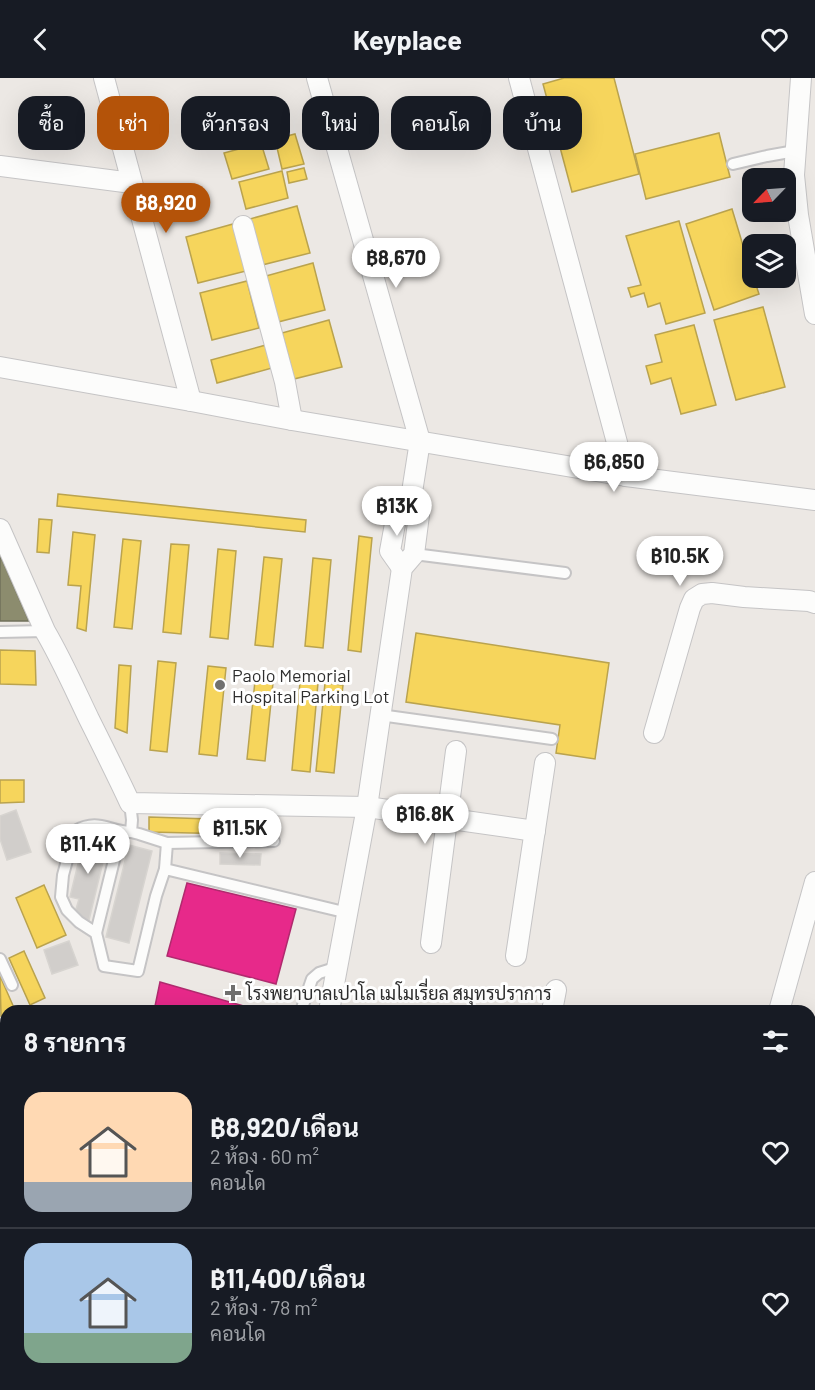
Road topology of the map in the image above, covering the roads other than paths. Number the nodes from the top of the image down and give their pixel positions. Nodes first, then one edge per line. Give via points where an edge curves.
1 (104, 78) edge
2 (317, 78) edge
3 (519, 78) edge
4 (801, 78) edge
5 (806, 123) edge
6 (795, 151) junction
7 (733, 164) dead end
8 (0, 166) edge
9 (132, 183) junction
10 (243, 226) dead end
11 (815, 314) edge
12 (0, 367) edge
13 (191, 400) junction
14 (292, 420) junction
15 (420, 441) junction
16 (626, 476) junction
17 (815, 500) edge
18 (0, 529) edge
19 (408, 561) junction
20 (565, 573) dead end
21 (815, 603) edge
22 (45, 631) junction
23 (0, 632) edge
24 (380, 715) junction
25 (654, 733) dead end
26 (552, 739) dead end
27 (456, 751) dead end
28 (544, 763) dead end
29 (130, 803) junction
30 (367, 807) junction
31 (448, 819) junction
32 (535, 831) junction
33 (126, 832) junction
34 (274, 841) dead end
35 (167, 843) junction
36 (165, 868) junction
37 (815, 882) edge
38 (348, 913) junction
39 (96, 933) junction
40 (431, 943) dead end
41 (516, 956) dead end
42 (0, 959) edge
43 (338, 967) junction
44 (12, 985) dead end
45 (556, 990) dead end
46 (303, 1005) edge
47 (330, 1005) edge
48 (553, 1005) edge
49 (781, 1005) edge

1 - 9 street
2 - 15 street
3 - 16 street
4 - 5 street
5 - 6 street
6 - 7 lane
6 - 11 street via 798,216
8 - 9 street
9 - 13 street
10 - 14 street
12 - 13 street
13 - 14 street
14 - 15 street
15 - 16 street
15 - 19 street via 410,505 397,513 390,551
16 - 17 street
18 - 22 street
19 - 20 lane
19 - 24 street
21 - 25 street via 712,593 694,599
22 - 23 lane
22 - 29 street
24 - 26 lane
24 - 30 street
27 - 31 street
28 - 32 street
29 - 30 street
29 - 33 lane via 132,820
30 - 31 street
30 - 38 street
31 - 32 street
31 - 40 street
32 - 41 street
33 - 35 lane
33 - 39 lane
33 - 39 lane via 86,825 75,831 70,846 61,897 67,910
34 - 35 lane
35 - 36 lane
36 - 38 lane
36 - 39 lane via 138,971 104,966
37 - 49 street
38 - 43 street
42 - 44 lane
43 - 46 lane via 312,979
43 - 47 street
45 - 48 street

